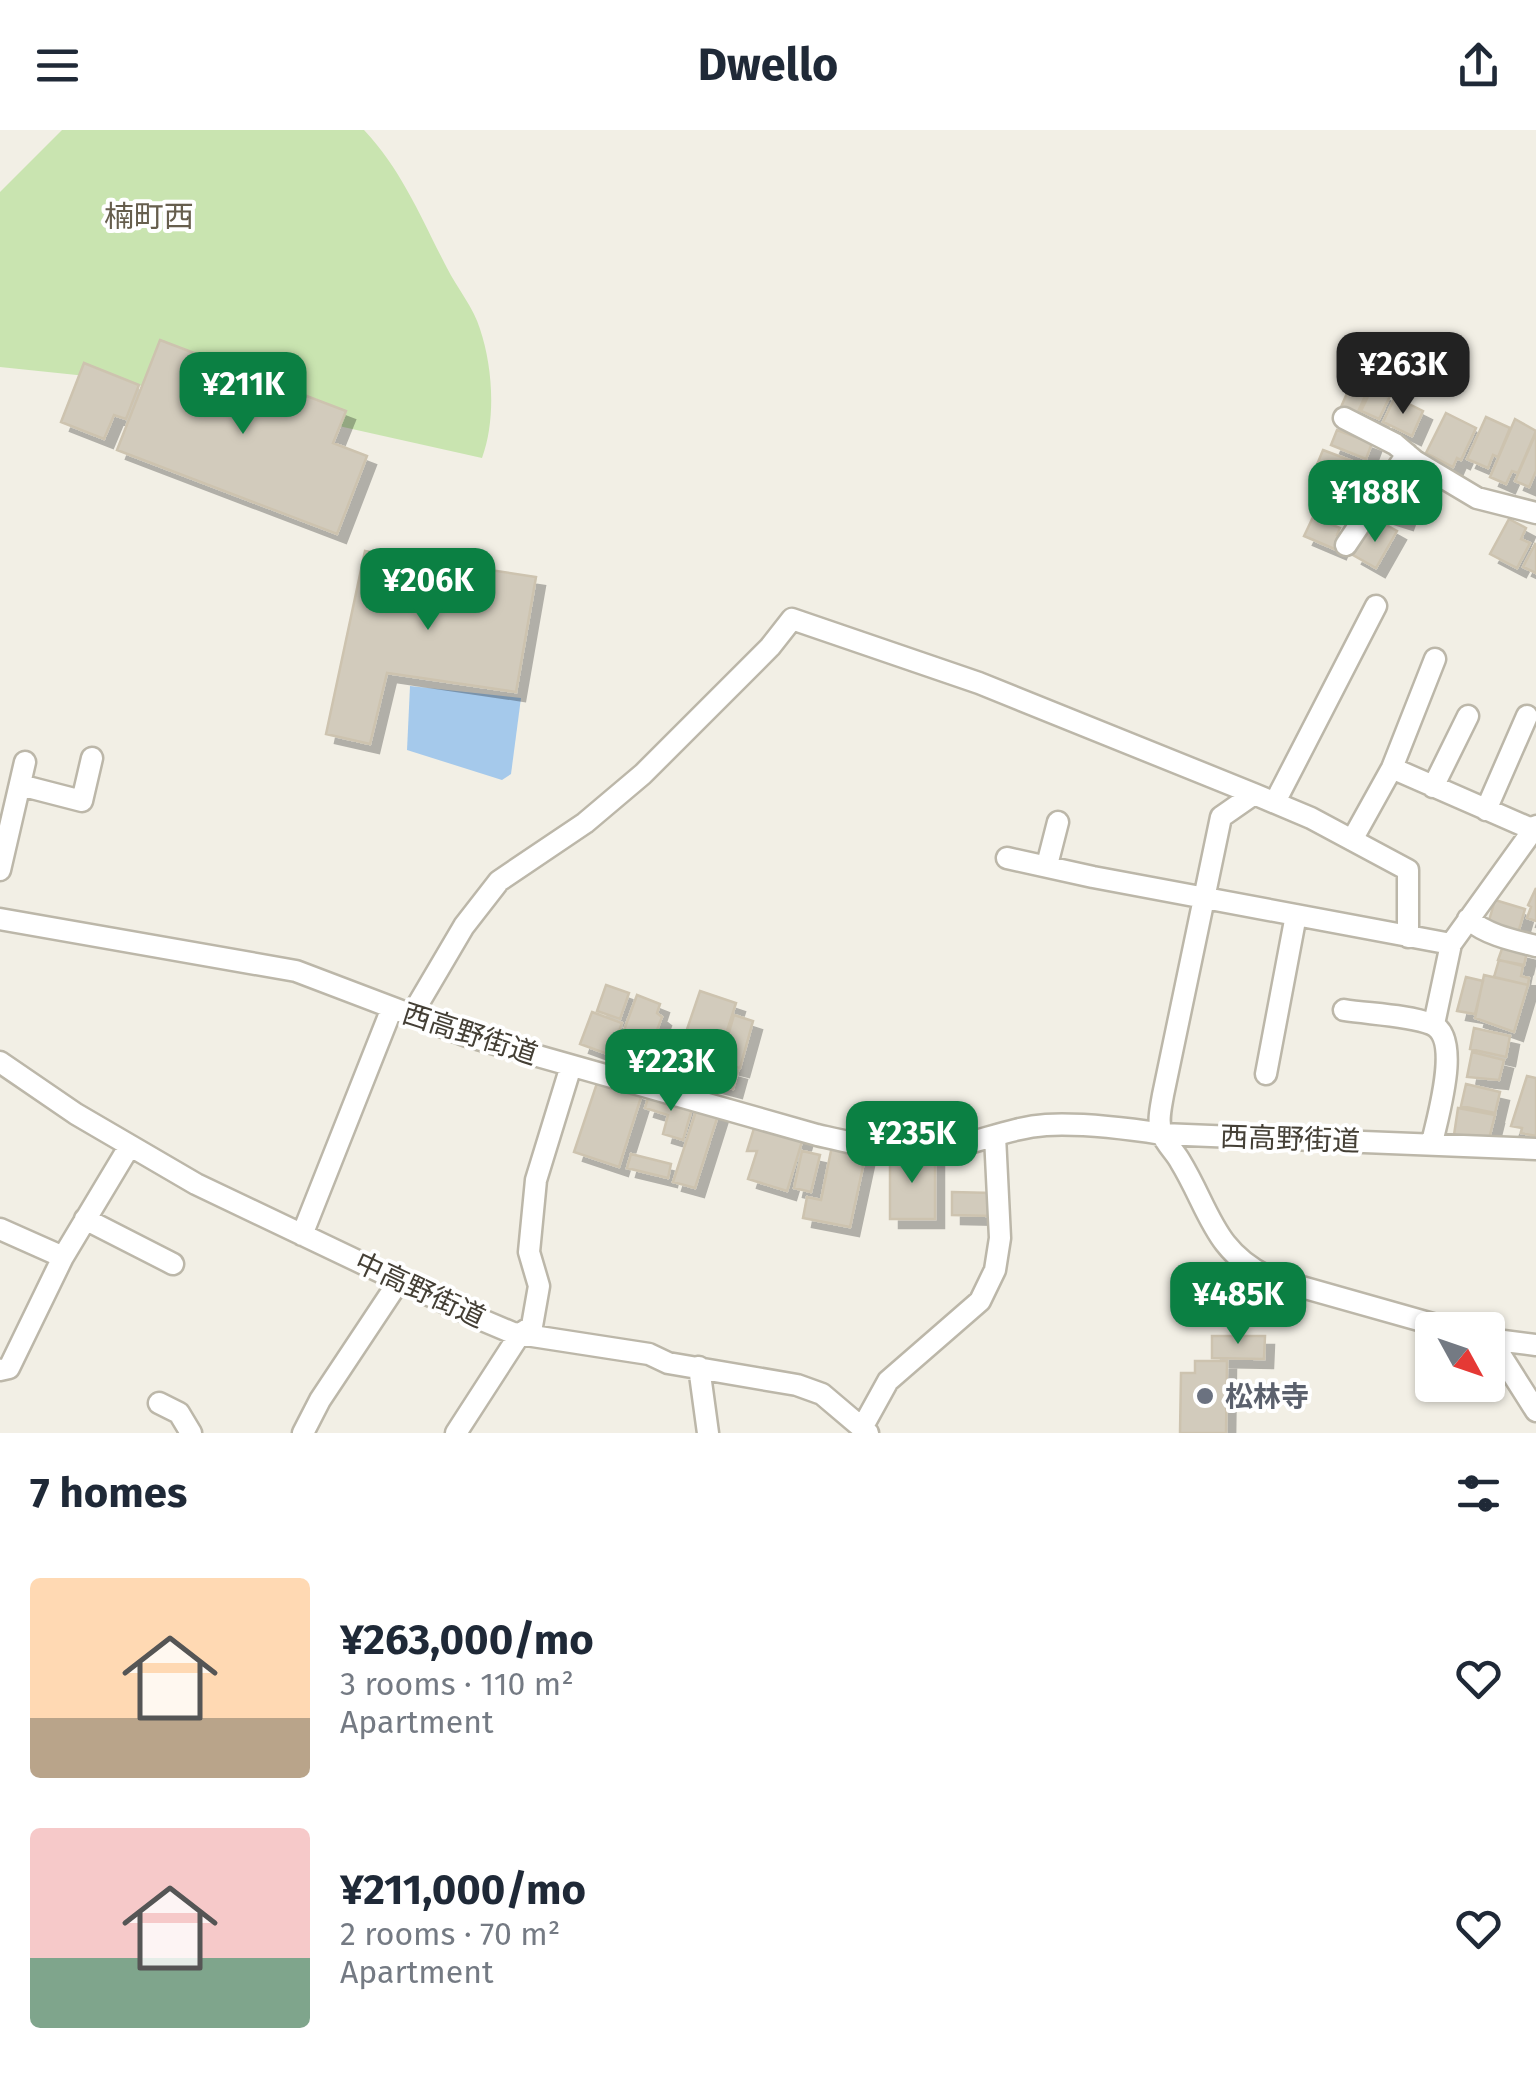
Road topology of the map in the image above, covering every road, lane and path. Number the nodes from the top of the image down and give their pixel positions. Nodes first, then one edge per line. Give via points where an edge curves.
1 (1344, 418) dead end
2 (1407, 454) junction
3 (1536, 513) edge
4 (1346, 545) dead end
5 (1376, 606) dead end
6 (1435, 659) dead end
7 (1468, 716) dead end
8 (1527, 716) dead end
9 (92, 758) dead end
10 (25, 762) dead end
11 (1392, 768) junction
12 (20, 785) junction
13 (1434, 786) junction
14 (1254, 794) junction
15 (1275, 802) junction
16 (1486, 810) junction
17 (1058, 822) dead end
18 (1535, 829) edge
19 (1352, 840) junction
20 (1007, 858) dead end
21 (1046, 866) junction
22 (0, 870) edge
23 (1203, 898) junction
24 (1296, 915) junction
25 (0, 919) edge
26 (1468, 919) junction
27 (1408, 936) junction
28 (1451, 944) junction
29 (1536, 946) edge
30 (1344, 1010) dead end
31 (402, 1012) junction
32 (1434, 1024) junction
33 (0, 1062) edge
34 (571, 1066) junction
35 (1266, 1074) dead end
36 (1162, 1134) junction
37 (994, 1136) junction
38 (1432, 1143) junction
39 (129, 1146) junction
40 (1536, 1149) edge
41 (85, 1219) junction
42 (0, 1229) edge
43 (302, 1235) junction
44 (62, 1257) junction
45 (174, 1264) dead end
46 (398, 1280) junction
47 (1415, 1319) edge
48 (520, 1334) junction
49 (1505, 1342) edge
50 (1536, 1345) edge
51 (1505, 1365) edge
52 (699, 1368) junction
53 (0, 1370) edge
54 (159, 1403) dead end
55 (1536, 1412) edge
56 (865, 1430) edge
57 (191, 1433) edge
58 (303, 1433) edge
59 (456, 1433) edge
60 (708, 1433) edge

1 - 2 street
2 - 3 street via 1477,498
2 - 4 street
5 - 15 street
6 - 11 street
7 - 13 street
8 - 16 street
9 - 12 street via 82,801
10 - 12 street
11 - 13 street
11 - 19 street
12 - 22 street
13 - 16 street
14 - 15 street
14 - 23 street via 1220,818
14 - 31 street via 979,683 792,619 643,774 585,824 499,882
15 - 19 street
16 - 18 street
17 - 21 street
18 - 26 street
19 - 27 street via 1408,870
20 - 21 street
21 - 23 street
23 - 24 street
23 - 36 street via 1163,1095
24 - 27 street
24 - 35 street
25 - 31 street, 西高野街道 via 296,971
26 - 28 street
26 - 29 street
27 - 28 street
28 - 32 street
30 - 32 street
31 - 34 street, 西高野街道
31 - 43 street
32 - 38 street via 1444,1036 1448,1067
33 - 39 street, 中高野街道
34 - 37 street, 西高野街道 via 873,1148 926,1151
34 - 48 street via 536,1180 529,1252 539,1286 532,1326
36 - 37 street, 西高野街道 via 1044,1125
36 - 38 street, 西高野街道
36 - 47 street via 1218,1237 1249,1268
37 - 56 street via 1000,1238 995,1270 980,1301 888,1381
38 - 40 street, 西高野街道
39 - 41 street
39 - 43 street, 中高野街道
41 - 44 street
41 - 45 street
42 - 44 street
43 - 46 street, 中高野街道
44 - 53 street via 9,1368
46 - 48 street, 中高野街道
46 - 58 street
48 - 52 street, 中高野街道
48 - 59 street
49 - 50 street
51 - 55 street
52 - 56 street, 中高野街道 via 798,1384 822,1394
52 - 60 street
54 - 57 street via 179,1414

